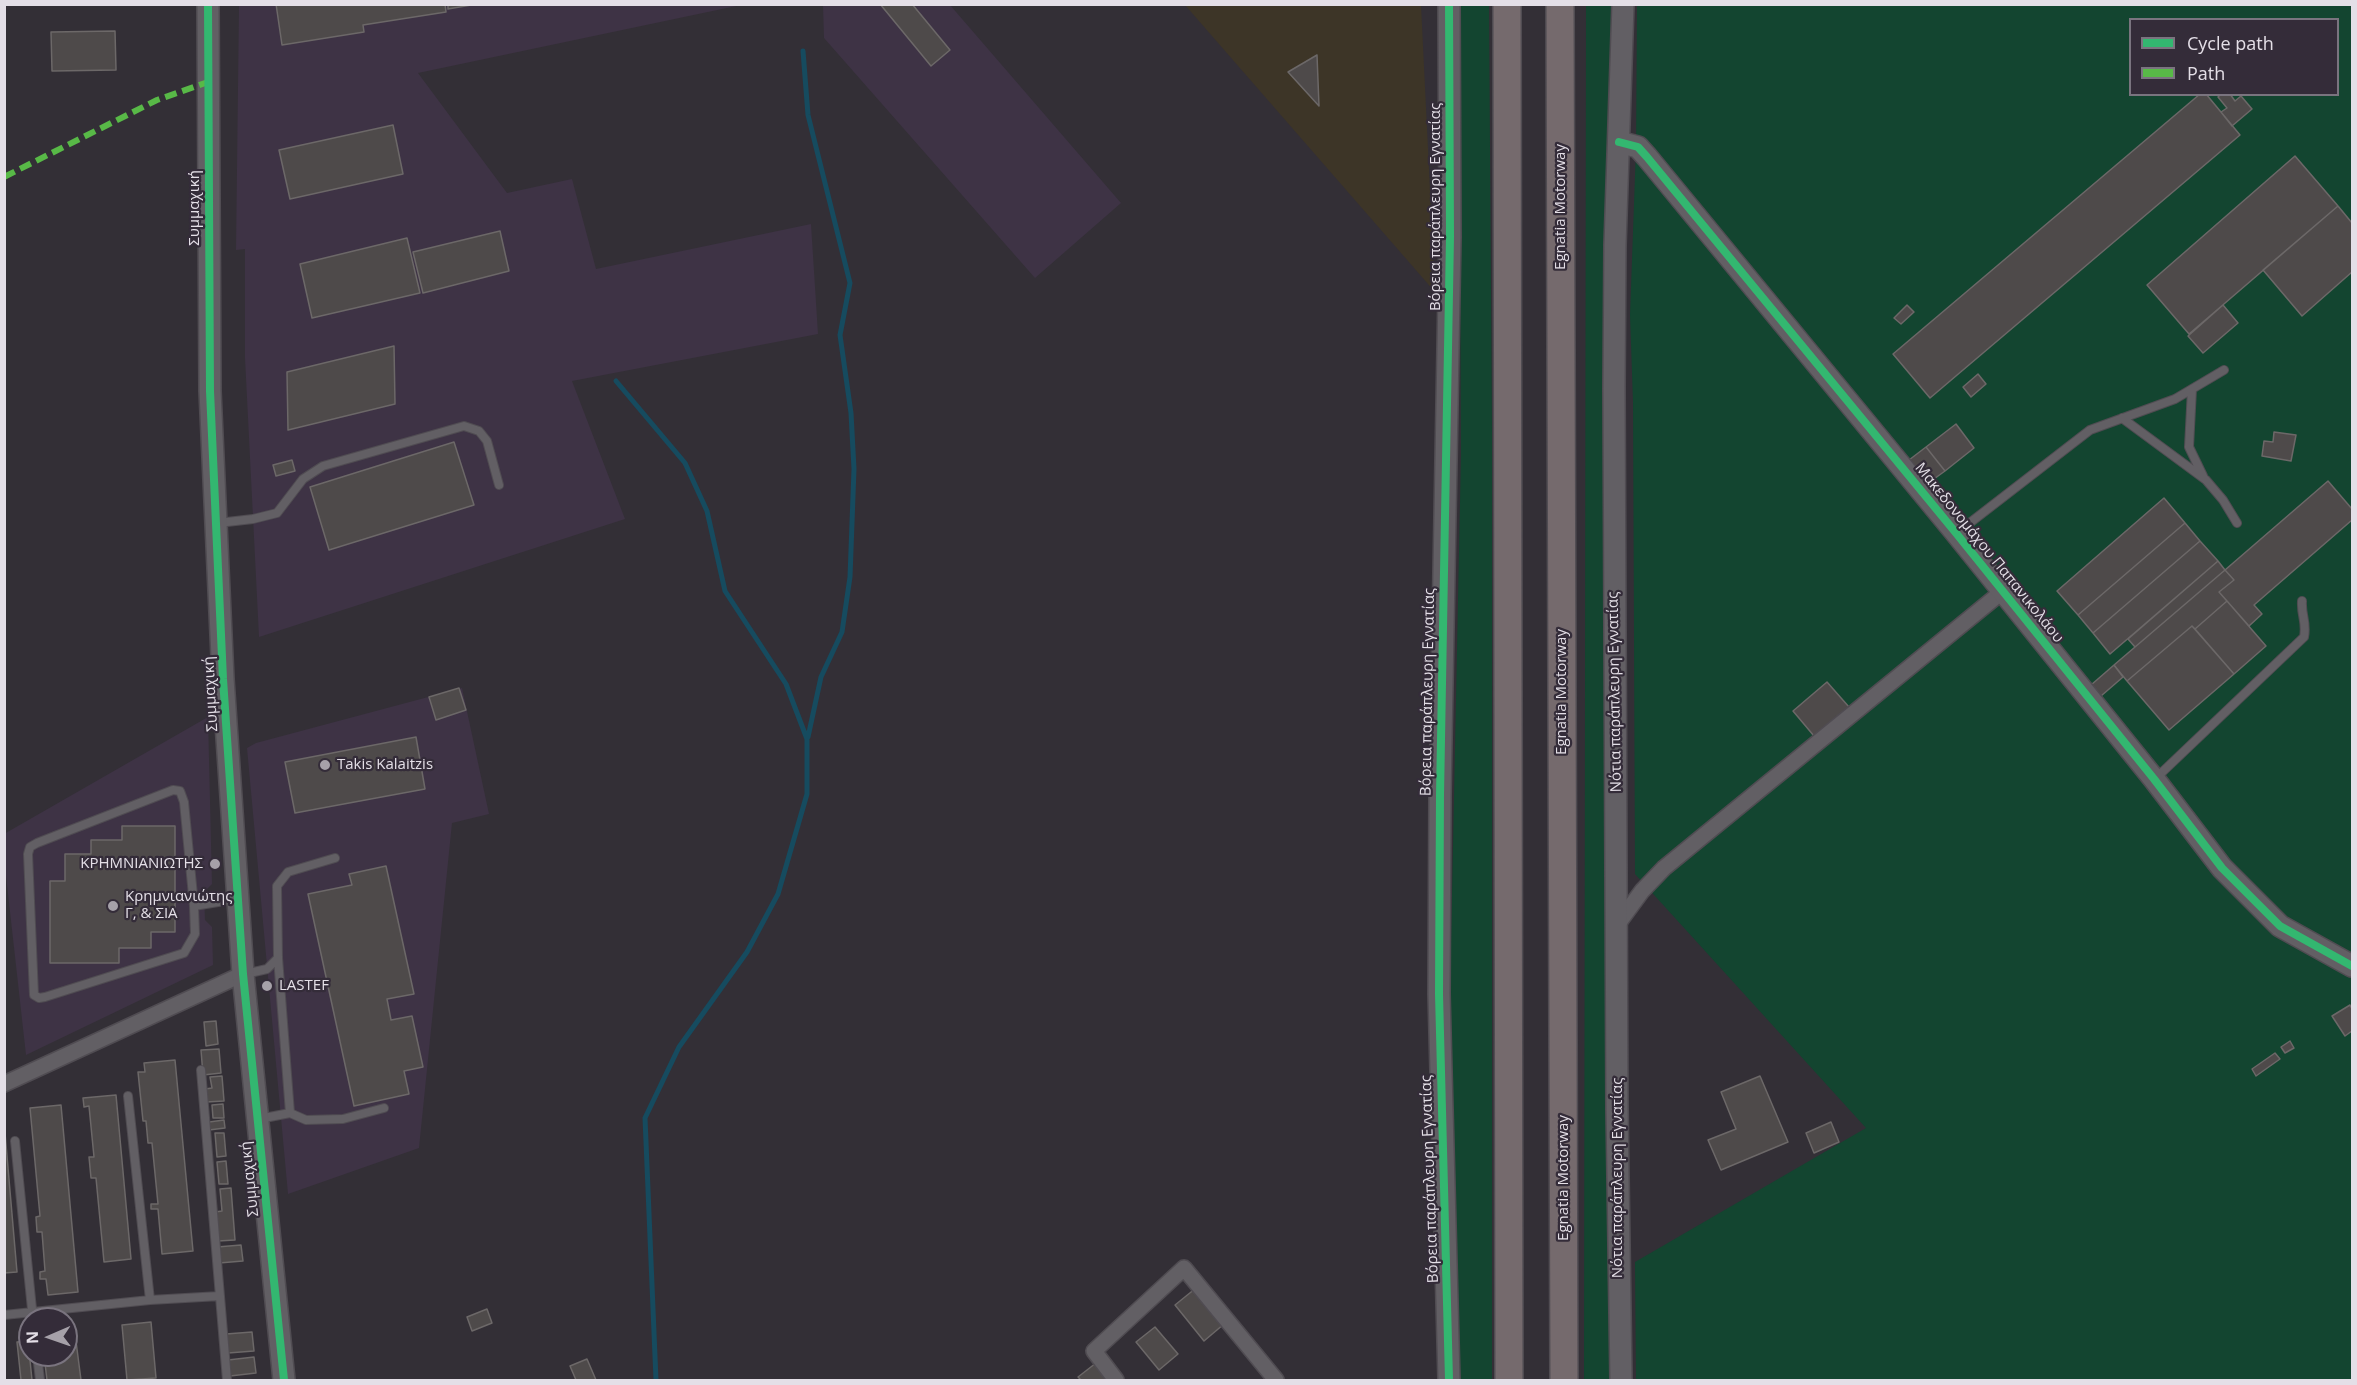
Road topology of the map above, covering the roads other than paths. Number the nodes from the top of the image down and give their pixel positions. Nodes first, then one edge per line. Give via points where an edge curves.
1 (208, 4) edge
2 (1449, 4) edge
3 (1507, 4) edge
4 (1560, 4) edge
5 (1623, 4) edge
6 (1619, 142) junction
7 (2224, 370) dead end
8 (2192, 389) junction
9 (2122, 418) junction
10 (2206, 480) junction
11 (499, 484) dead end
12 (216, 523) junction
13 (2237, 523) dead end
14 (1956, 533) junction
15 (2003, 591) junction
16 (2302, 601) dead end
17 (2154, 779) junction
18 (335, 858) dead end
19 (237, 898) junction
20 (194, 906) junction
21 (1617, 925) junction
22 (278, 958) junction
23 (2352, 966) edge
24 (243, 974) junction
25 (201, 1070) dead end
26 (4, 1084) edge
27 (128, 1095) dead end
28 (384, 1108) dead end
29 (291, 1113) junction
30 (257, 1120) junction
31 (15, 1142) dead end
32 (220, 1296) junction
33 (150, 1300) junction
34 (32, 1307) edge
35 (78, 1310) edge
36 (227, 1380) edge
37 (284, 1380) edge
38 (1116, 1380) edge
39 (1276, 1380) edge
40 (1449, 1380) edge
41 (1509, 1380) edge
42 (1564, 1380) edge
43 (1621, 1380) edge

1 - 12 street, Συμμαχική via 210,391
2 - 40 street, Βόρεια παράπλευρη Εγνατίας via 1450,237 1439,946
3 - 41 highway
4 - 42 highway, Egnatia Motorway
5 - 6 street, Νότια παράπλευρη Εγνατίας
6 - 14 street, Μακεδονομάχου Παπανικολάου via 1638,147 1647,157
6 - 21 street, Νότια παράπλευρη Εγνατίας via 1614,376
7 - 8 lane
8 - 9 lane
8 - 10 lane via 2189,447
9 - 10 lane
9 - 14 lane via 2090,430
10 - 13 lane
11 - 12 lane via 487,441 479,431 464,426 323,466 303,479 277,513
12 - 19 street, Συμμαχική
14 - 15 street, Μακεδονομάχου Παπανικολάου
15 - 17 street, Μακεδονομάχου Παπανικολάου
15 - 21 street via 1664,868
16 - 17 lane via 2307,624 2304,637
17 - 23 street, Μακεδονομάχου Παπανικολάου via 2222,868 2252,900 2280,926
18 - 22 lane via 288,872 277,886
19 - 20 lane
19 - 24 street, Συμμαχική
20 - 20 lane via 195,934 184,953 45,998 34,995 28,854 37,843 173,790 180,791
21 - 43 street, Νότια παράπλευρη Εγνατίας
22 - 24 lane via 267,969
22 - 29 lane
24 - 26 street
24 - 30 street, Συμμαχική
25 - 32 lane
27 - 33 lane
28 - 29 lane via 320,1121
29 - 30 lane
30 - 37 street, Συμμαχική
31 - 34 lane
32 - 33 lane
32 - 36 lane
33 - 35 lane
38 - 39 street via 1094,1351 1184,1268

